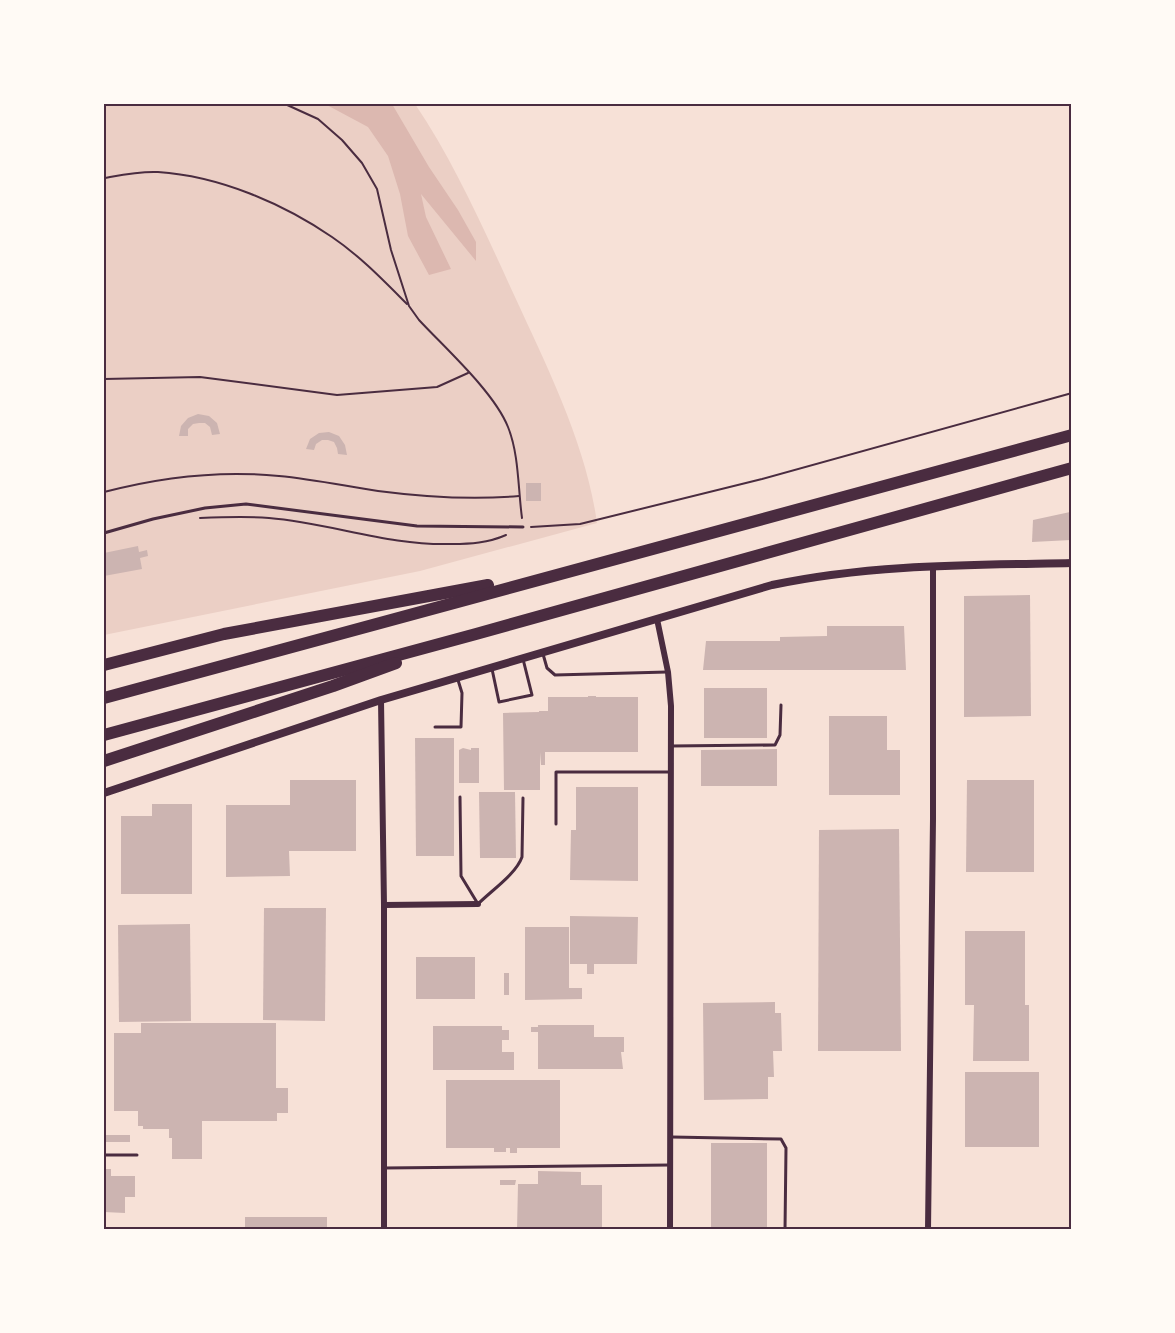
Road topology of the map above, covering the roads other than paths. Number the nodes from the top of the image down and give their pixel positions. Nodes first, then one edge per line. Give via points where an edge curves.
1 (1071, 435) edge
2 (1071, 468) edge
3 (524, 527) road end
4 (104, 533) edge
5 (1071, 563) edge
6 (584, 566) junction
7 (933, 566) junction
8 (657, 619) junction
9 (476, 634) junction
10 (542, 653) junction
11 (523, 658) junction
12 (104, 664) edge
13 (491, 668) junction
14 (668, 672) junction
15 (458, 678) junction
16 (104, 698) edge
17 (381, 700) junction
18 (781, 705) dead end
19 (435, 727) dead end
20 (104, 735) edge
21 (671, 746) junction
22 (105, 761) edge
23 (671, 772) junction
24 (104, 793) edge
25 (460, 797) dead end
26 (523, 798) dead end
27 (556, 824) dead end
28 (478, 904) junction
29 (384, 905) junction
30 (670, 1137) junction
31 (104, 1155) edge
32 (137, 1155) dead end
33 (670, 1166) junction
34 (384, 1167) junction
35 (384, 1230) edge
36 (670, 1230) edge
37 (785, 1230) edge
38 (928, 1230) edge

1 - 6 highway
2 - 9 highway
3 - 4 lane via 417,526 246,504 205,507
5 - 7 street
6 - 12 highway via 270,625
6 - 16 highway
7 - 8 street via 816,575
7 - 38 street
8 - 10 street
8 - 14 street
9 - 20 highway
9 - 22 highway
10 - 11 street
10 - 14 lane via 547,668 555,675
11 - 13 street
11 - 13 lane via 532,695 499,702
13 - 15 street
14 - 21 street
15 - 17 street
15 - 19 lane via 462,693 461,727
17 - 24 street
17 - 29 street
18 - 21 lane via 780,735 775,745
21 - 23 street
23 - 27 lane via 556,772
23 - 30 street
25 - 28 lane via 461,876
26 - 28 lane via 520,862
28 - 29 street
29 - 34 street
30 - 33 street
30 - 37 lane via 781,1139 786,1148
31 - 32 lane
33 - 34 lane
33 - 36 street
34 - 35 street

